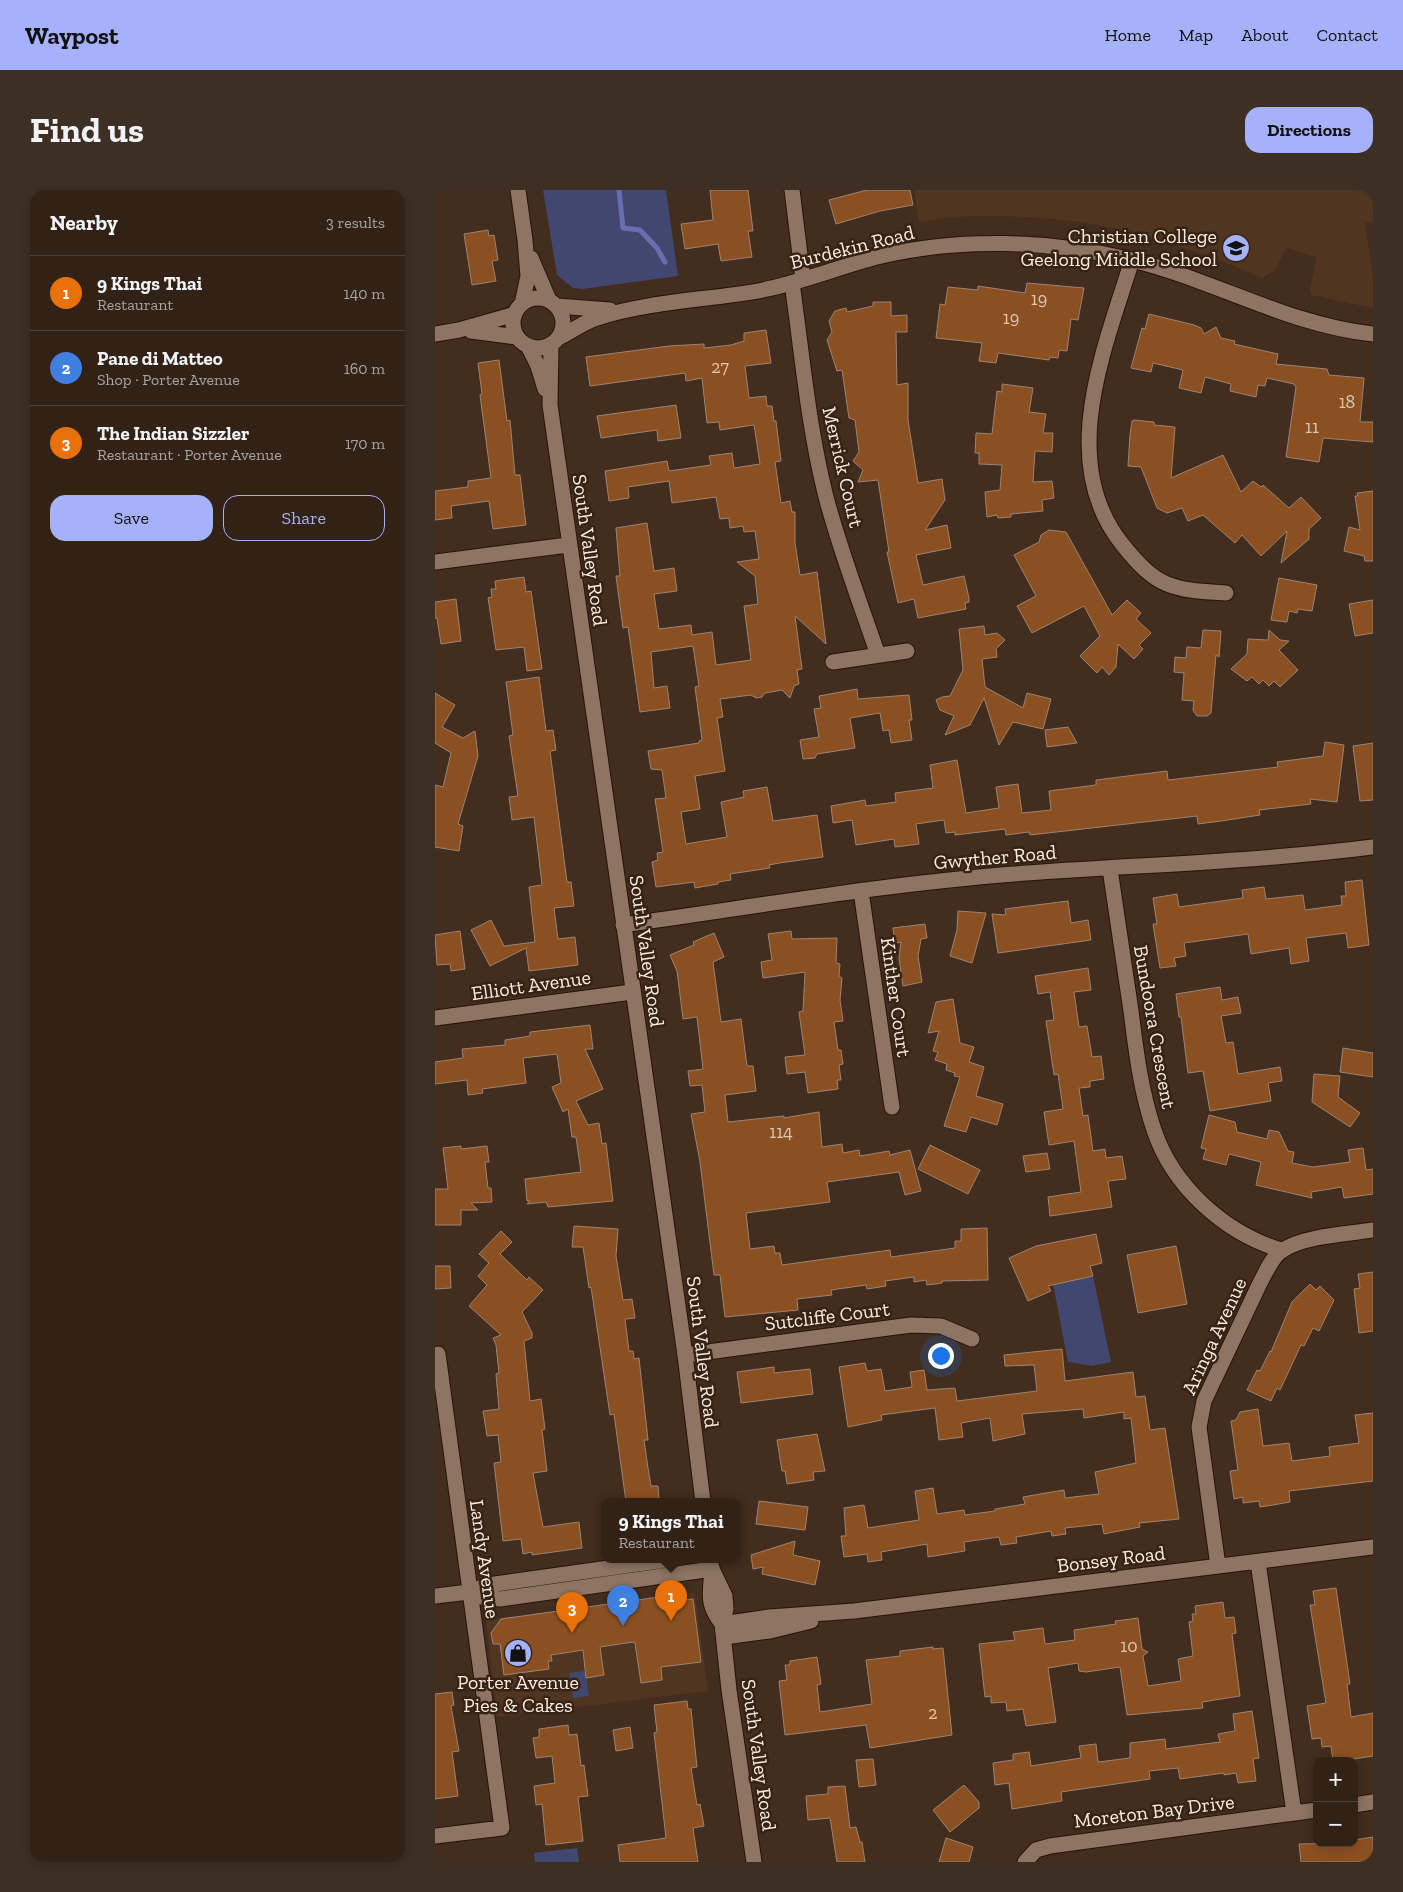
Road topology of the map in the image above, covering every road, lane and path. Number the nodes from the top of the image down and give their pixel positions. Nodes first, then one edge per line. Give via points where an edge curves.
1 (518, 190) edge
2 (792, 190) edge
3 (525, 240) junction
4 (1132, 260) junction
5 (797, 281) junction
6 (553, 303) junction
7 (518, 309) junction
8 (629, 310) junction
9 (459, 330) junction
10 (435, 334) edge
11 (1373, 334) edge
12 (555, 341) junction
13 (522, 342) junction
14 (550, 404) junction
15 (569, 545) junction
16 (435, 562) edge
17 (1226, 594) dead end
18 (907, 651) dead end
19 (878, 655) junction
20 (833, 662) dead end
21 (1373, 847) edge
22 (1110, 869) junction
23 (861, 891) junction
24 (623, 925) junction
25 (632, 992) junction
26 (435, 1018) edge
27 (892, 1108) dead end
28 (1373, 1230) edge
29 (1281, 1250) junction
30 (972, 1338) dead end
31 (436, 1354) edge
32 (685, 1355) junction
33 (703, 1498) edge
34 (1373, 1547) edge
35 (1258, 1562) junction
36 (645, 1563) edge
37 (711, 1564) edge
38 (1218, 1566) junction
39 (469, 1592) junction
40 (435, 1596) edge
41 (723, 1631) junction
42 (1373, 1802) edge
43 (1358, 1804) edge
44 (1313, 1811) edge
45 (1294, 1813) junction
46 (435, 1836) edge
47 (754, 1862) edge
48 (1025, 1862) edge

1 - 3 street
2 - 5 street, Merrick Court
3 - 6 street via 536,273
3 - 7 street via 527,276
4 - 5 street, Burdekin Road via 1036,245 938,247 879,257
4 - 11 street, Burdekin Road via 1305,321
4 - 17 street via 1094,393 1089,456 1097,499 1107,523 1119,540 1158,580 1174,588
5 - 8 street, Burdekin Road via 764,290
5 - 19 street, Merrick Court via 814,443 836,532
6 - 7 street via 535,298
6 - 8 street, Burdekin Road via 596,310
6 - 12 street via 564,322
7 - 9 street
7 - 13 street via 514,329
8 - 12 street, Burdekin Road via 596,318
9 - 10 street
9 - 13 street via 500,333
12 - 13 street via 536,348
12 - 14 street, South Valley Road
13 - 14 street, South Valley Road via 538,366
14 - 15 street, South Valley Road
15 - 16 street
15 - 24 street, South Valley Road
18 - 19 street
19 - 20 street
21 - 22 street, Gwyther Road via 1254,860
22 - 23 street, Gwyther Road via 1015,874
22 - 29 street, Bundoora Crescent via 1139,1068 1154,1132 1170,1163 1203,1205 1260,1243
23 - 24 street, Gwyther Road
23 - 27 street, Kinther Court
24 - 25 street, South Valley Road
25 - 26 street, Elliott Avenue
25 - 32 street, South Valley Road
28 - 29 street via 1301,1242
29 - 38 street, Aringa Avenue via 1263,1278 1204,1401 1199,1427
30 - 32 street, Sutcliffe Court via 941,1326 911,1325
31 - 39 street, Landy Avenue
32 - 33 street, South Valley Road
34 - 35 street, Bonsey Road
35 - 38 street, Bonsey Road
35 - 45 street
36 - 39 street via 488,1585
37 - 39 street via 500,1599
37 - 41 street, South Valley Road via 723,1590 726,1609
38 - 41 street, Bonsey Road via 854,1611 770,1631
39 - 40 street
39 - 46 street, Landy Avenue via 502,1828
41 - 47 street, South Valley Road
42 - 43 street
44 - 45 street, Moreton Bay Drive
45 - 48 street, Moreton Bay Drive via 1057,1844 1036,1850

